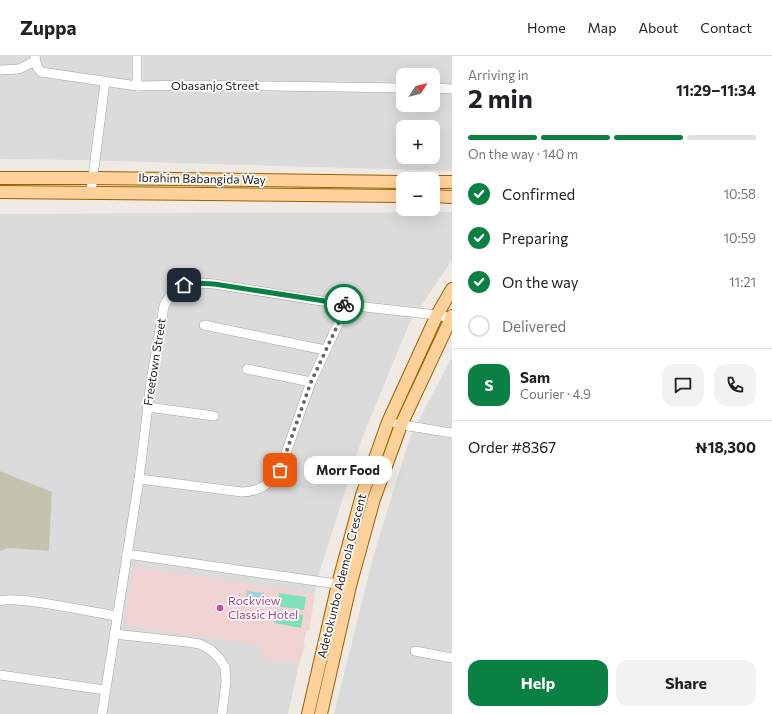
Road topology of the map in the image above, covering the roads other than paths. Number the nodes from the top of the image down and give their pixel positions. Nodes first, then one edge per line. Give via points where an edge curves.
1 (138, 56) edge
2 (35, 58) edge
3 (0, 70) edge
4 (106, 82) junction
5 (137, 86) junction
6 (396, 88) edge
7 (440, 88) edge
8 (452, 89) edge
9 (0, 178) edge
10 (94, 178) junction
11 (396, 182) edge
12 (440, 182) edge
13 (452, 182) edge
14 (0, 192) edge
15 (91, 192) junction
16 (396, 196) edge
17 (440, 196) edge
18 (452, 197) edge
19 (452, 289) edge
20 (347, 305) junction
21 (437, 315) junction
22 (451, 317) edge
23 (204, 325) dead end
24 (325, 350) junction
25 (247, 369) dead end
26 (311, 382) junction
27 (148, 407) junction
28 (214, 416) dead end
29 (388, 422) junction
30 (401, 425) junction
31 (452, 432) edge
32 (139, 479) junction
33 (127, 554) junction
34 (344, 585) junction
35 (0, 601) edge
36 (117, 616) junction
37 (114, 634) junction
38 (415, 651) dead end
39 (452, 658) edge
40 (0, 675) edge
41 (105, 690) junction
42 (102, 714) edge
43 (222, 714) edge
44 (308, 714) edge
45 (321, 714) edge

1 - 5 street
2 - 3 street, Obasanjo Street via 19,69
2 - 4 street, Obasanjo Street via 41,72
4 - 5 street, Obasanjo Street
4 - 10 street
5 - 6 street, Obasanjo Street
7 - 8 street
9 - 10 main road, Ibrahim Babangida Way
10 - 11 main road, Ibrahim Babangida Way
10 - 15 street
12 - 13 main road
14 - 15 main road, Ibrahim Babangida Way
15 - 16 main road, Ibrahim Babangida Way
17 - 18 main road
19 - 21 main road, Adetokunbo Ademola Crescent
20 - 21 street, Freetown Street
20 - 24 street
20 - 27 street, Freetown Street via 214,284 194,283 175,289 164,306
21 - 22 street, Freetown Street
21 - 29 main road, Adetokunbo Ademola Crescent
22 - 30 main road, Adetokunbo Ademola Crescent
23 - 24 street
24 - 26 street
25 - 26 street
26 - 32 street via 280,470 263,487 242,492
27 - 28 street
27 - 32 street, Freetown Street
29 - 30 street
29 - 34 main road, Adetokunbo Ademola Crescent via 362,495
30 - 31 street
30 - 34 main road, Adetokunbo Ademola Crescent
32 - 33 street, Freetown Street
33 - 34 street
33 - 36 street, Freetown Street
34 - 44 main road, Adetokunbo Ademola Crescent
34 - 45 main road, Adetokunbo Ademola Crescent
35 - 36 street via 33,602
36 - 37 street, Freetown Street
37 - 41 street, Freetown Street
37 - 43 street via 200,644 211,650 225,667
38 - 39 street
40 - 41 street
41 - 42 street, Freetown Street

